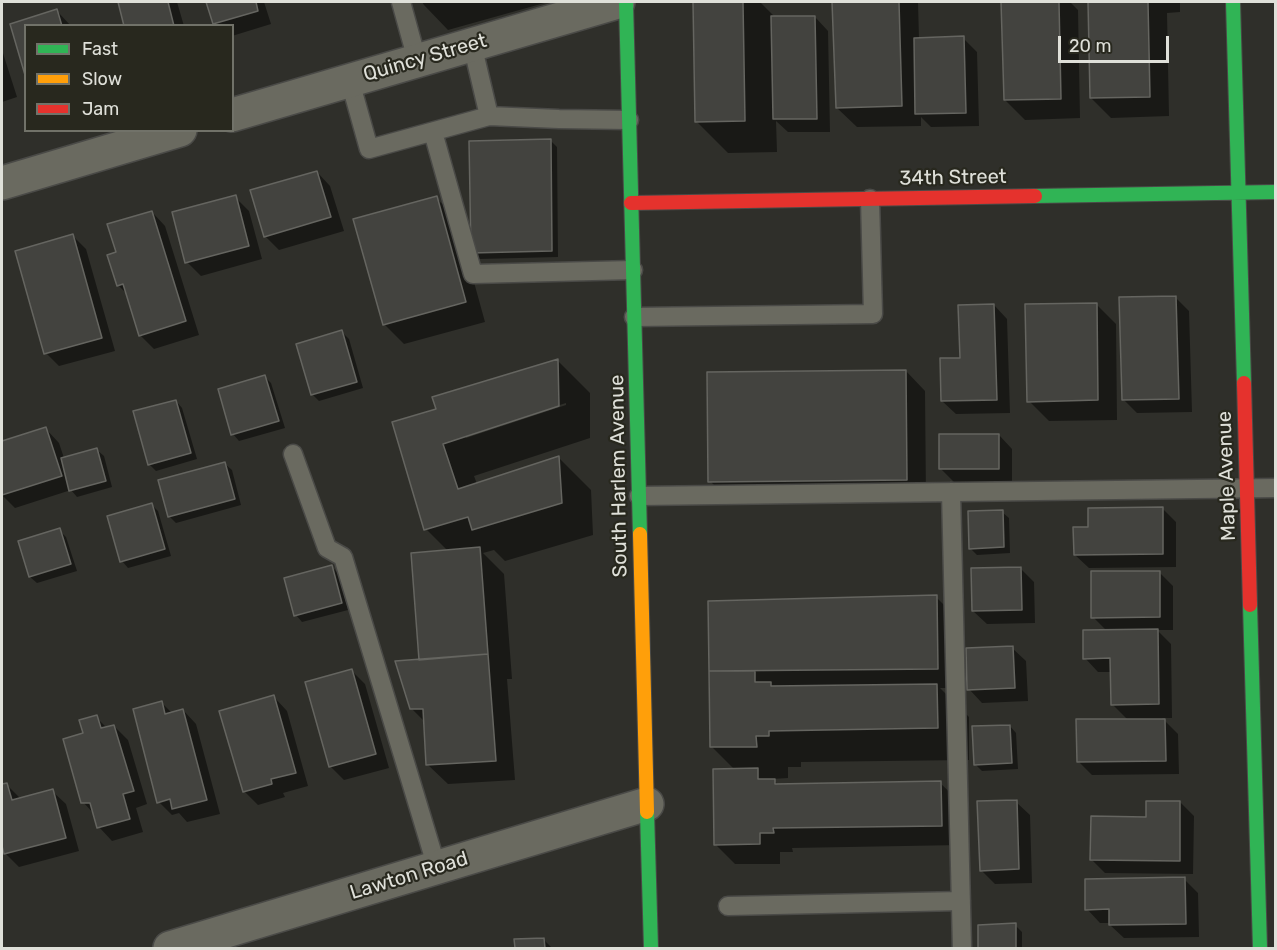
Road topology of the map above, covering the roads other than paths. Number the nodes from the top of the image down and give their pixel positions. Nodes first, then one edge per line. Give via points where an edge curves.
1 (401, 2) edge
2 (618, 2) edge
3 (626, 2) edge
4 (1233, 2) edge
5 (472, 44) junction
6 (417, 60) junction
7 (350, 81) junction
8 (234, 114) edge
9 (489, 116) junction
10 (629, 120) junction
11 (173, 132) edge
12 (433, 132) junction
13 (2, 183) edge
14 (1238, 192) junction
15 (1275, 192) edge
16 (870, 199) junction
17 (631, 203) junction
18 (633, 270) junction
19 (634, 317) junction
20 (293, 454) dead end
21 (1275, 488) edge
22 (1247, 489) junction
23 (951, 492) junction
24 (639, 496) junction
25 (647, 804) junction
26 (437, 868) junction
27 (961, 901) junction
28 (728, 906) dead end
29 (170, 948) edge
30 (651, 948) edge
31 (962, 948) edge
32 (1260, 948) edge

1 - 6 lane
2 - 5 street, Quincy Street
3 - 10 street, South Harlem Avenue
4 - 14 street, Maple Avenue
5 - 6 street, Quincy Street
5 - 9 lane
6 - 7 street, Quincy Street
7 - 8 street, Quincy Street
7 - 12 lane via 369,149
9 - 10 lane
9 - 12 lane
10 - 17 street, South Harlem Avenue
11 - 13 street
12 - 18 lane via 473,274
14 - 15 street, 34th Street
14 - 16 street, 34th Street
14 - 22 street, Maple Avenue
16 - 17 street, 34th Street
16 - 19 lane via 873,314
17 - 18 street, South Harlem Avenue
18 - 19 street, South Harlem Avenue
19 - 24 street, South Harlem Avenue
20 - 26 lane via 327,548 343,557
21 - 22 lane
22 - 23 lane
22 - 32 street, Maple Avenue
23 - 24 lane
23 - 27 lane
24 - 25 street, South Harlem Avenue
25 - 26 street, Lawton Road
25 - 30 street, South Harlem Avenue
26 - 29 street, Lawton Road
27 - 28 lane
27 - 31 lane

